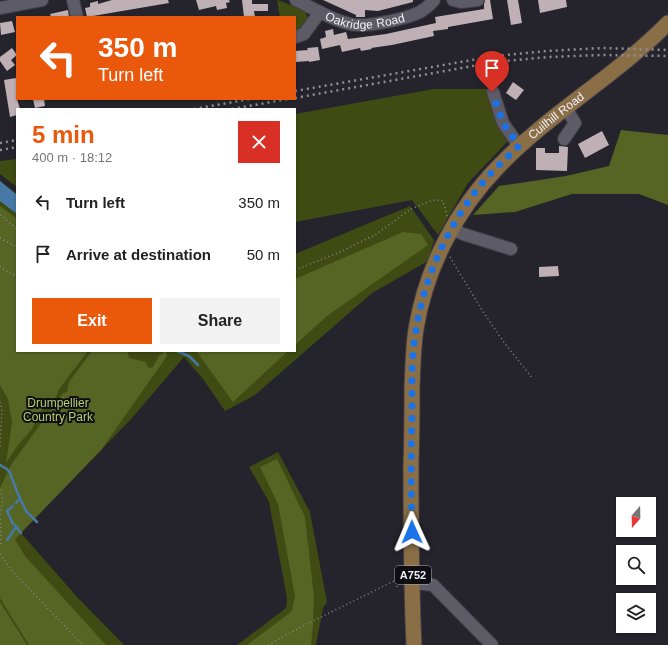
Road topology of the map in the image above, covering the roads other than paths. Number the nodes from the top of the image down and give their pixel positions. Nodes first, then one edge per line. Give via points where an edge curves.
1 (37, 0) edge
2 (73, 0) edge
3 (296, 0) edge
4 (434, 0) edge
5 (453, 0) edge
6 (478, 0) edge
7 (0, 8) edge
8 (320, 12) junction
9 (77, 16) edge
10 (668, 23) edge
11 (296, 37) edge
12 (492, 92) dead end
13 (566, 108) junction
14 (564, 139) dead end
15 (519, 146) junction
16 (452, 229) junction
17 (511, 249) dead end
18 (413, 583) junction
19 (414, 645) edge
20 (492, 645) edge

1 - 7 street
2 - 9 street
3 - 8 street, Oakridge Road
4 - 8 street, Oakridge Road via 425,9 413,15 369,25 348,24
5 - 6 street
8 - 11 street via 304,34
10 - 13 main road, Cuilhill Road / A752 via 637,52
12 - 15 street via 503,123
13 - 14 street via 575,123
13 - 15 main road, Cuilhill Road / A752
15 - 16 main road, Cuilhill Road / A752 via 479,187
16 - 17 street
16 - 18 main road, Cuilhill Road / A752 via 432,269 424,294 414,348 411,498
18 - 19 main road, Cuilhill Road / A752
18 - 20 street via 433,585

